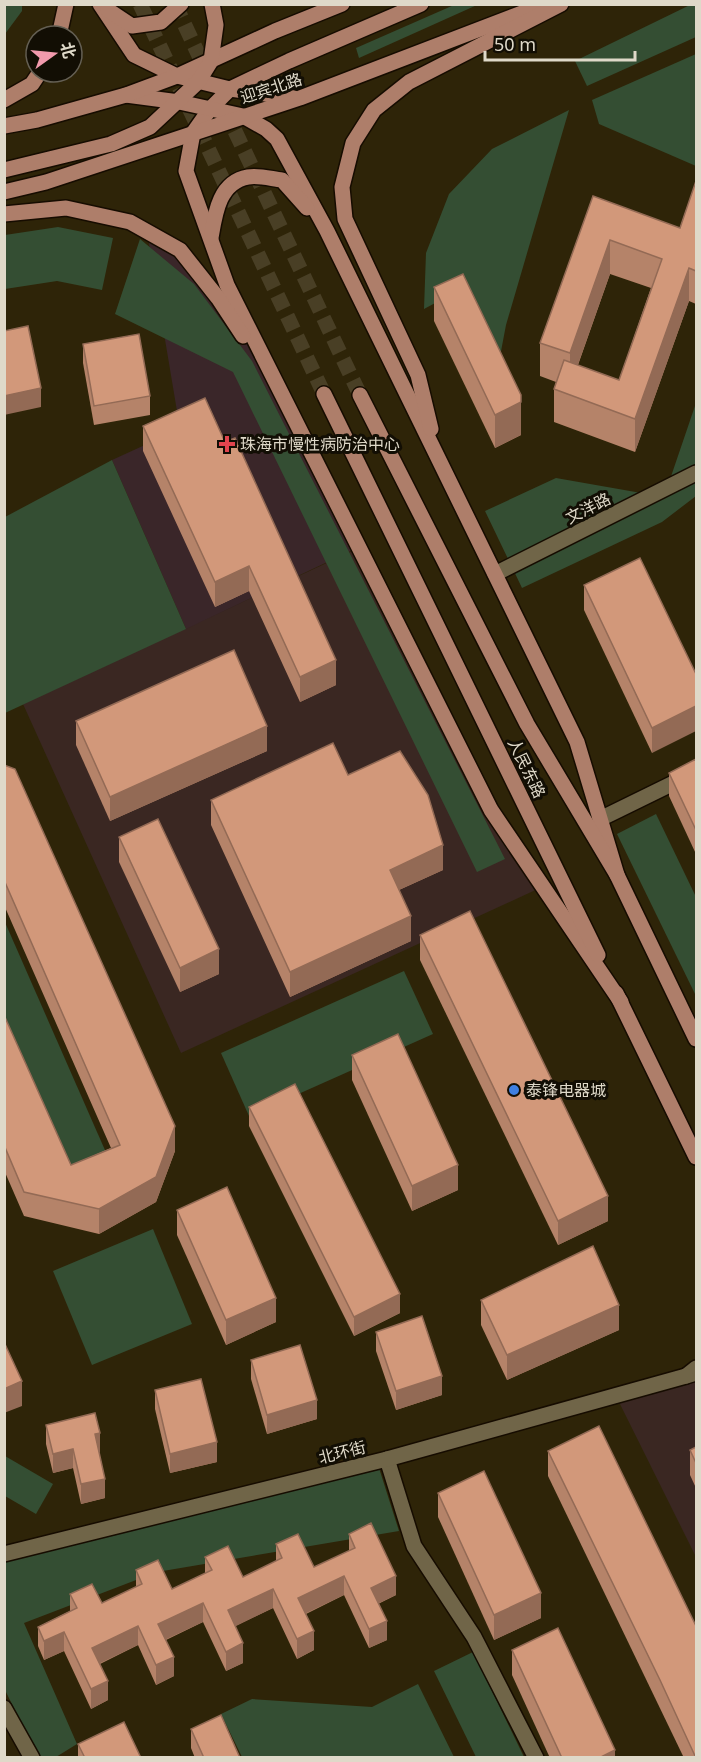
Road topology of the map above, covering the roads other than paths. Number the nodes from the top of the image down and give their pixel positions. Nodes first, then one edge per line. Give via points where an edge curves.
1 (66, 4) edge
2 (100, 4) edge
3 (181, 4) edge
4 (212, 4) edge
5 (342, 4) edge
6 (421, 4) edge
7 (543, 4) edge
8 (561, 4) edge
9 (62, 24) edge
10 (211, 61) junction
11 (177, 76) junction
12 (198, 82) junction
13 (32, 84) edge
14 (230, 89) junction
15 (126, 95) junction
16 (300, 98) junction
17 (4, 100) edge
18 (179, 102) junction
19 (210, 109) junction
20 (243, 116) junction
21 (4, 126) edge
22 (193, 133) junction
23 (4, 170) edge
24 (4, 192) edge
25 (4, 213) edge
26 (327, 231) junction
27 (211, 243) junction
28 (324, 394) tunnel mouth
29 (360, 394) tunnel mouth
30 (282, 395) junction
31 (438, 458) junction
32 (696, 473) edge
33 (495, 574) junction
34 (696, 772) edge
35 (600, 819) junction
36 (617, 875) junction
37 (621, 1002) junction
38 (696, 1039) edge
39 (696, 1157) edge
40 (693, 1372) edge
41 (387, 1459) junction
42 (4, 1554) edge
43 (4, 1708) edge
44 (32, 1758) edge
45 (536, 1758) edge

1 - 9 main road
2 - 3 main road via 132,26 161,22
2 - 11 main road via 134,55
4 - 10 main road via 216,25
5 - 10 main road
6 - 14 main road
7 - 16 main road, 迎宾北路
8 - 31 main road via 409,82 374,110 352,144 342,187 345,219 418,375
10 - 11 main road
10 - 12 main road
11 - 12 main road
11 - 15 main road
12 - 14 main road
12 - 18 main road
13 - 17 main road
14 - 16 main road
14 - 19 main road
15 - 18 main road
15 - 21 main road
16 - 20 main road, 迎宾北路
18 - 19 main road
18 - 23 main road via 150,127 111,144
19 - 20 main road
19 - 22 main road
20 - 22 main road, 迎宾北路
20 - 26 main road via 277,139
22 - 24 main road, 迎宾北路
22 - 27 main road via 186,171
25 - 30 main road via 66,208 130,222 180,250 218,298
26 - 27 main road via 282,180 249,177 230,184 216,207
26 - 31 main road
27 - 30 main road via 227,285
28 - 37 main road, 人民东路
29 - 36 main road, 人民东路 via 527,724
30 - 37 main road via 491,810
31 - 33 main road
32 - 33 street, 文洋路
33 - 35 main road via 577,742
34 - 35 street
35 - 36 main road
36 - 38 main road, 人民东路
37 - 39 main road, 人民东路
40 - 41 street, 北环街
41 - 42 street, 北环街
41 - 45 street via 414,1546 474,1636
43 - 44 street

